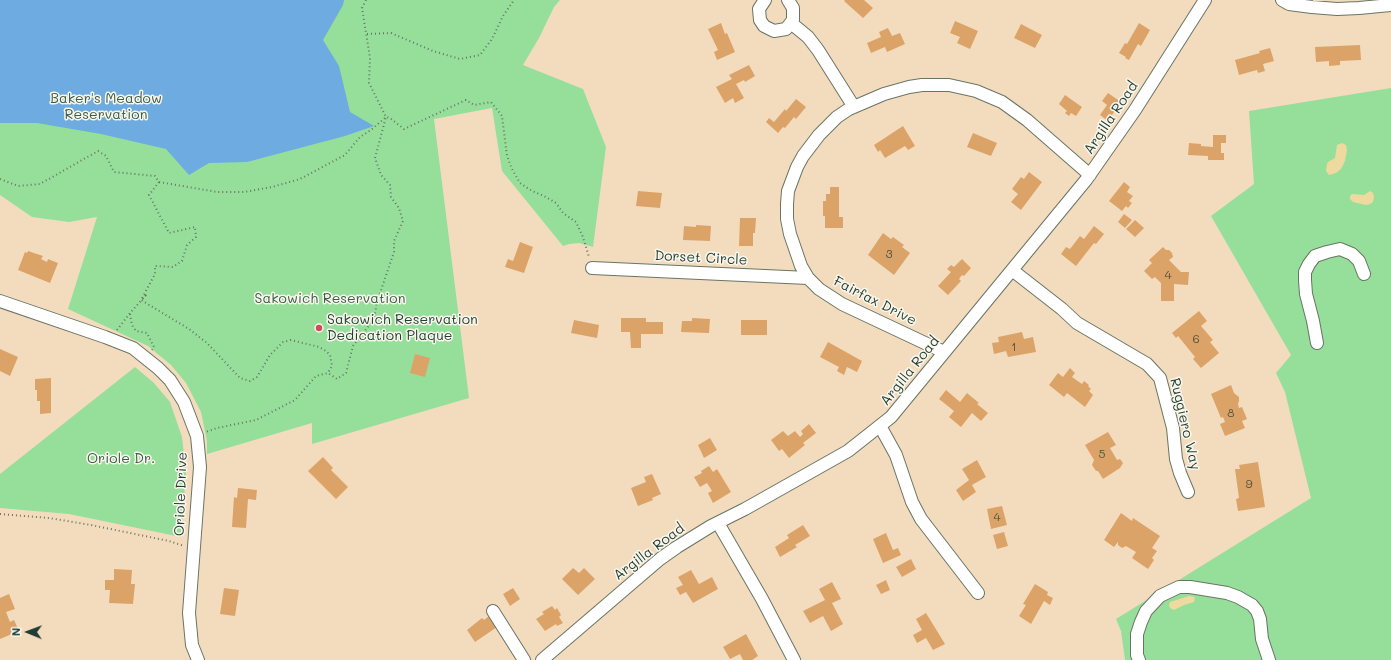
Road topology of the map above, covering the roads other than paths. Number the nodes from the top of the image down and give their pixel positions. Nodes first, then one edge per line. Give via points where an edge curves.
1 (765, 0) edge
2 (788, 0) edge
3 (1205, 0) edge
4 (1282, 0) edge
5 (1391, 5) edge
6 (791, 23) junction
7 (854, 107) junction
8 (1090, 175) junction
9 (592, 268) road end
10 (1012, 270) junction
11 (1364, 274) dead end
12 (808, 278) junction
13 (0, 301) edge
14 (1317, 343) dead end
15 (944, 352) junction
16 (880, 426) junction
17 (1188, 492) dead end
18 (718, 523) junction
19 (978, 593) dead end
20 (493, 611) dead end
21 (198, 660) edge
22 (524, 660) edge
23 (542, 660) edge
24 (794, 660) edge
25 (1139, 660) edge
26 (1269, 660) edge

1 - 6 street via 758,12 764,26 778,31 786,29
2 - 6 street via 794,12
3 - 8 street, Argilla Road
4 - 5 street via 1289,4 1312,8
6 - 7 street via 808,37 818,50
7 - 8 street, Fairfax Drive via 884,94 922,85 949,85 976,91 1014,109
7 - 12 street, Fairfax Drive via 837,117 811,144 797,167 788,191 787,219 790,234
8 - 10 street, Argilla Road
9 - 12 street, Dorset Circle
10 - 15 street, Argilla Road
10 - 17 street, Ruggiero Way via 1077,323 1147,364 1160,378 1173,428 1176,459
11 - 14 street via 1359,260 1352,254 1340,250 1315,256 1309,264 1305,272 1306,294
12 - 15 street, Fairfax Drive via 842,304
13 - 21 street, Oriole Drive via 133,348 170,380 184,402 196,436 200,467 189,613 192,645
15 - 16 street, Argilla Road via 891,417
16 - 18 street, Argilla Road via 848,451
16 - 19 street via 896,455 912,502 921,519
18 - 23 street, Argilla Road via 660,559
18 - 24 street
20 - 22 street
25 - 26 street via 1137,634 1146,611 1160,596 1179,587 1190,587 1227,593 1252,605 1260,619 1262,639

